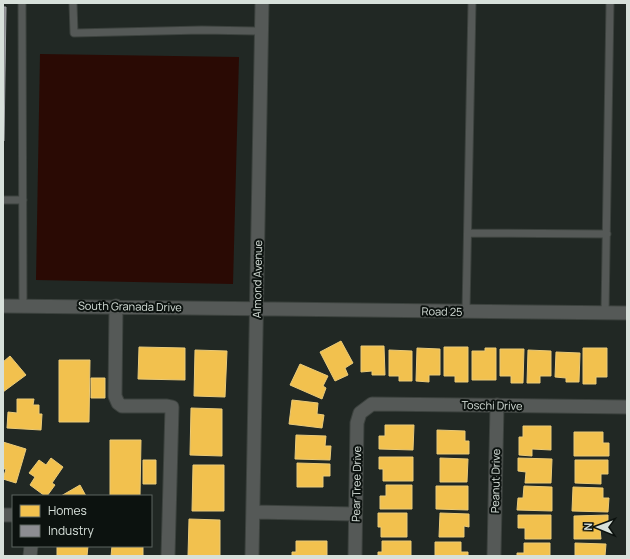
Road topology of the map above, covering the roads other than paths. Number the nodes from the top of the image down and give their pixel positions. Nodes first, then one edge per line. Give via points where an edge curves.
1 (22, 3) edge
2 (73, 3) edge
3 (262, 3) edge
4 (472, 3) edge
5 (610, 3) edge
6 (261, 31) junction
7 (3, 200) edge
8 (23, 200) junction
9 (468, 233) junction
10 (607, 234) junction
11 (3, 306) edge
12 (23, 306) junction
13 (116, 306) junction
14 (256, 308) junction
15 (466, 311) junction
16 (606, 313) junction
17 (627, 313) edge
18 (497, 406) junction
19 (627, 407) edge
20 (360, 413) joint
21 (253, 512) junction
22 (355, 514) junction
23 (168, 556) edge
24 (252, 556) edge
25 (355, 556) edge
26 (494, 556) edge

1 - 8 lane
2 - 6 lane via 74,34
3 - 6 street, Almond Avenue
4 - 9 lane
5 - 10 lane
6 - 14 street, Almond Avenue
7 - 8 lane
8 - 12 lane
9 - 10 lane
9 - 15 lane
10 - 16 lane
11 - 12 street, South Granada Drive
12 - 13 street, South Granada Drive
13 - 14 street, South Granada Drive
13 - 23 street via 115,396 118,403 122,406 172,407
14 - 15 street, Road 25
14 - 21 street, Almond Avenue
15 - 16 street, Road 25
16 - 17 street, Road 25
18 - 19 street, Toschi Drive
18 - 20 street, Toschi Drive via 372,404
18 - 26 street, Peanut Drive
20 - 22 street, Pear Tree Drive via 357,423
21 - 22 street
21 - 24 street, Almond Avenue
22 - 25 street, Pear Tree Drive

